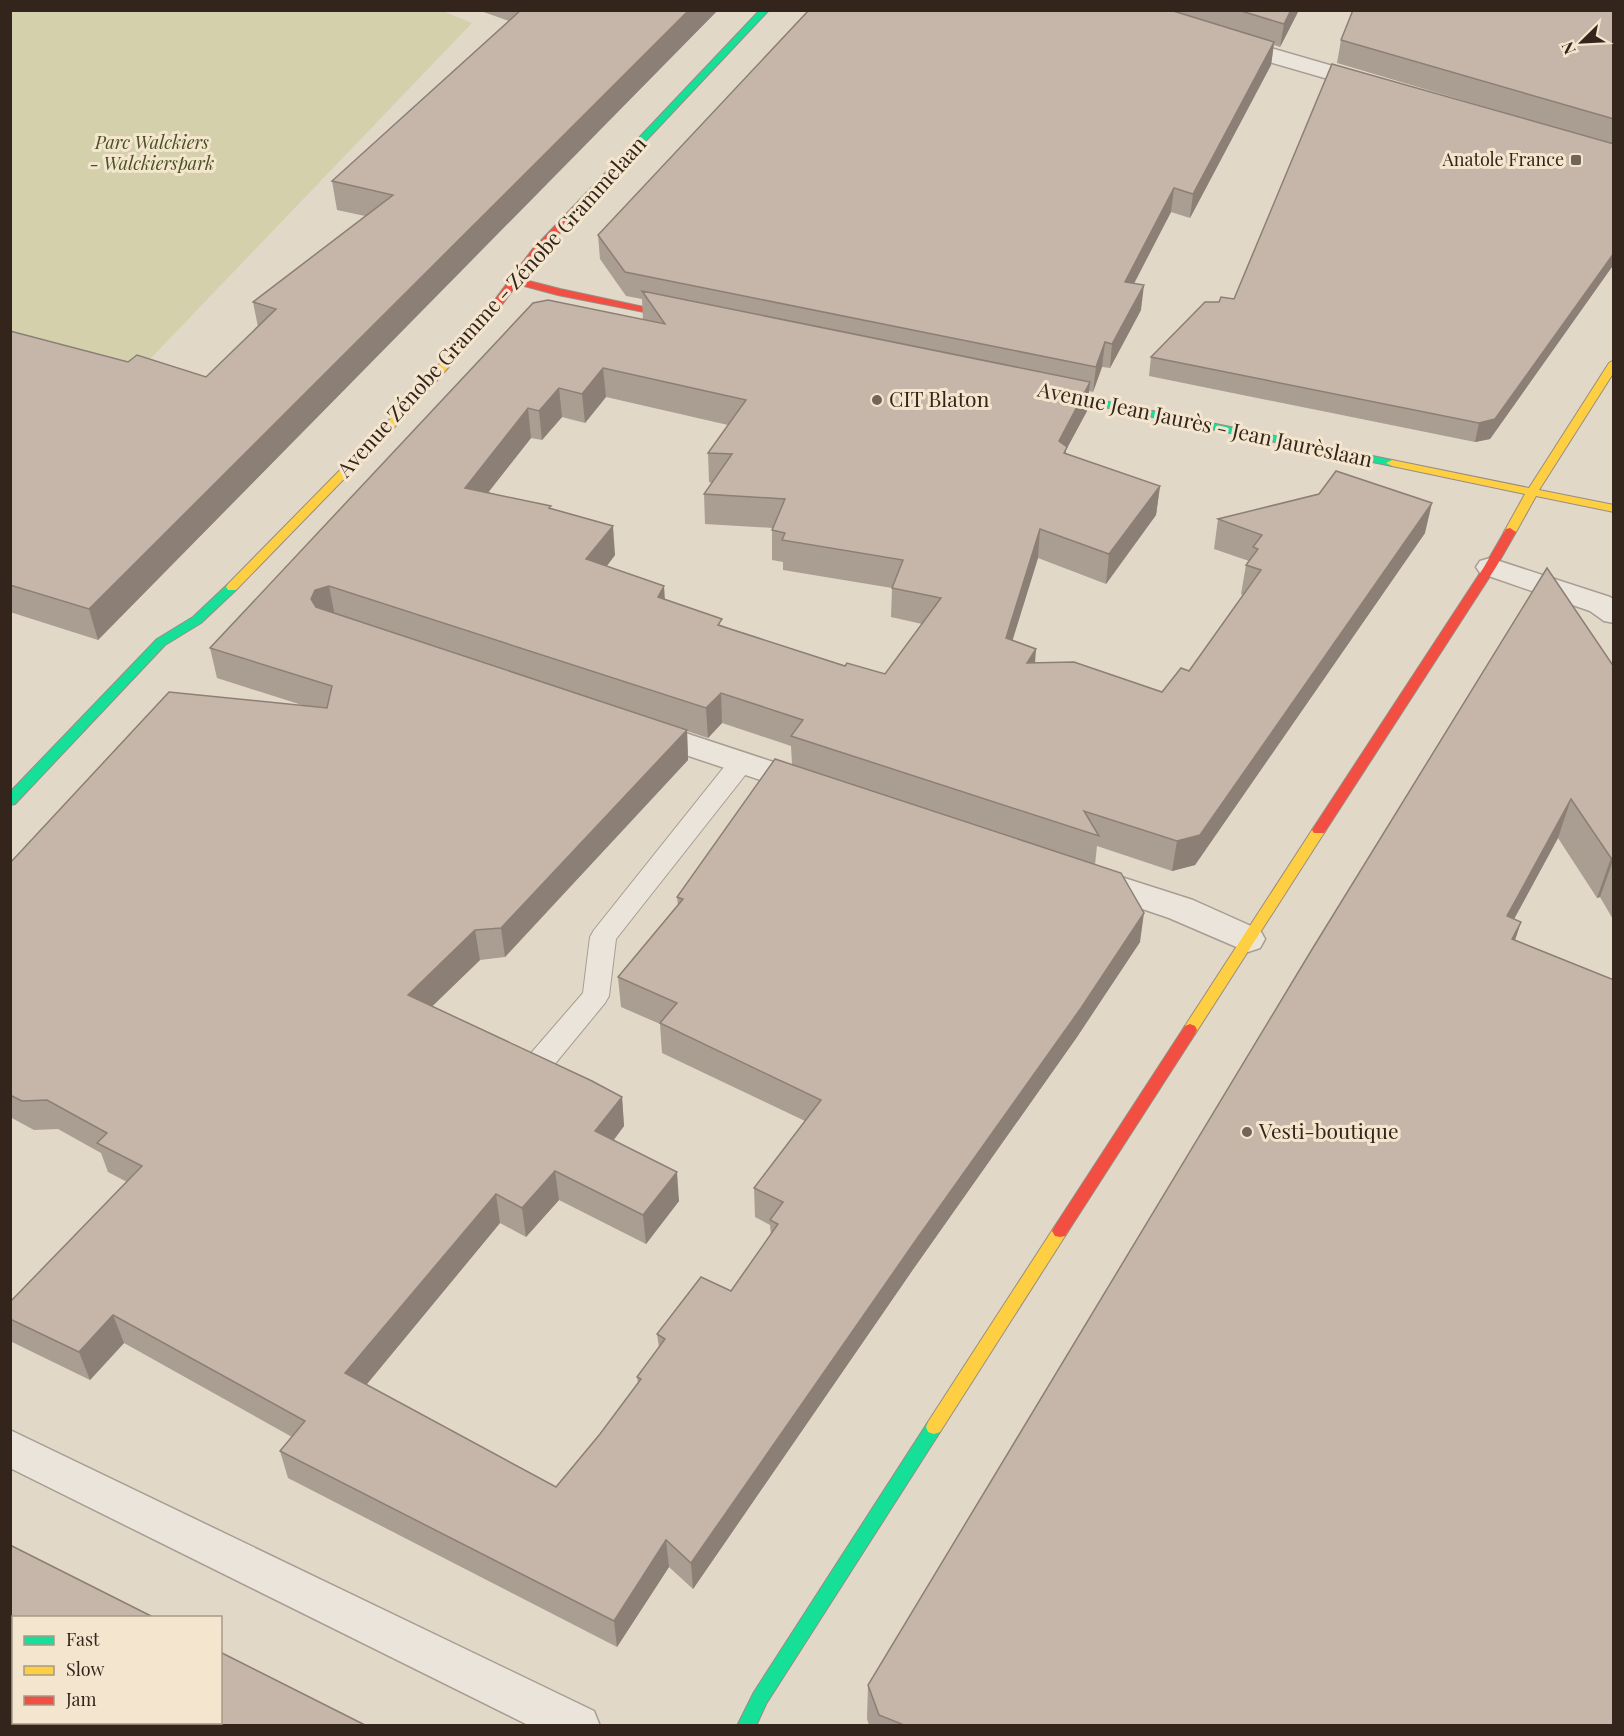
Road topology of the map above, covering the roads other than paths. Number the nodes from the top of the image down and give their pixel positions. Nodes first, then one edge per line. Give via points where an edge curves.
1 (765, 10) edge
2 (1213, 38) edge
3 (1390, 90) edge
4 (515, 280) junction
5 (698, 321) edge
6 (1614, 363) edge
7 (1036, 391) edge
8 (1532, 492) junction
9 (1614, 508) edge
10 (1490, 567) junction
11 (1614, 614) edge
12 (617, 722) edge
13 (741, 763) junction
14 (831, 793) edge
15 (10, 801) edge
16 (1057, 868) edge
17 (1248, 939) junction
18 (535, 1068) edge
19 (10, 1448) edge
20 (578, 1725) edge
21 (746, 1725) edge

1 - 4 street, Avenue Zénobe Gramme - Zénobe Grammelaan via 536,252
2 - 3 street
4 - 5 street
4 - 15 street, Avenue Zénobe Gramme - Zénobe Grammelaan via 404,411 226,593 197,620 161,642
6 - 8 street
7 - 8 street, Avenue Jean Jaurès - Jean Jaurèslaan
8 - 9 street, Avenue Jean Jaurès - Jean Jaurèslaan
8 - 10 street
10 - 11 street via 1600,604
10 - 17 street
12 - 13 street
13 - 14 street
13 - 18 lane via 603,937 596,996
16 - 17 street via 1181,909
17 - 21 street via 766,1688
19 - 20 street

